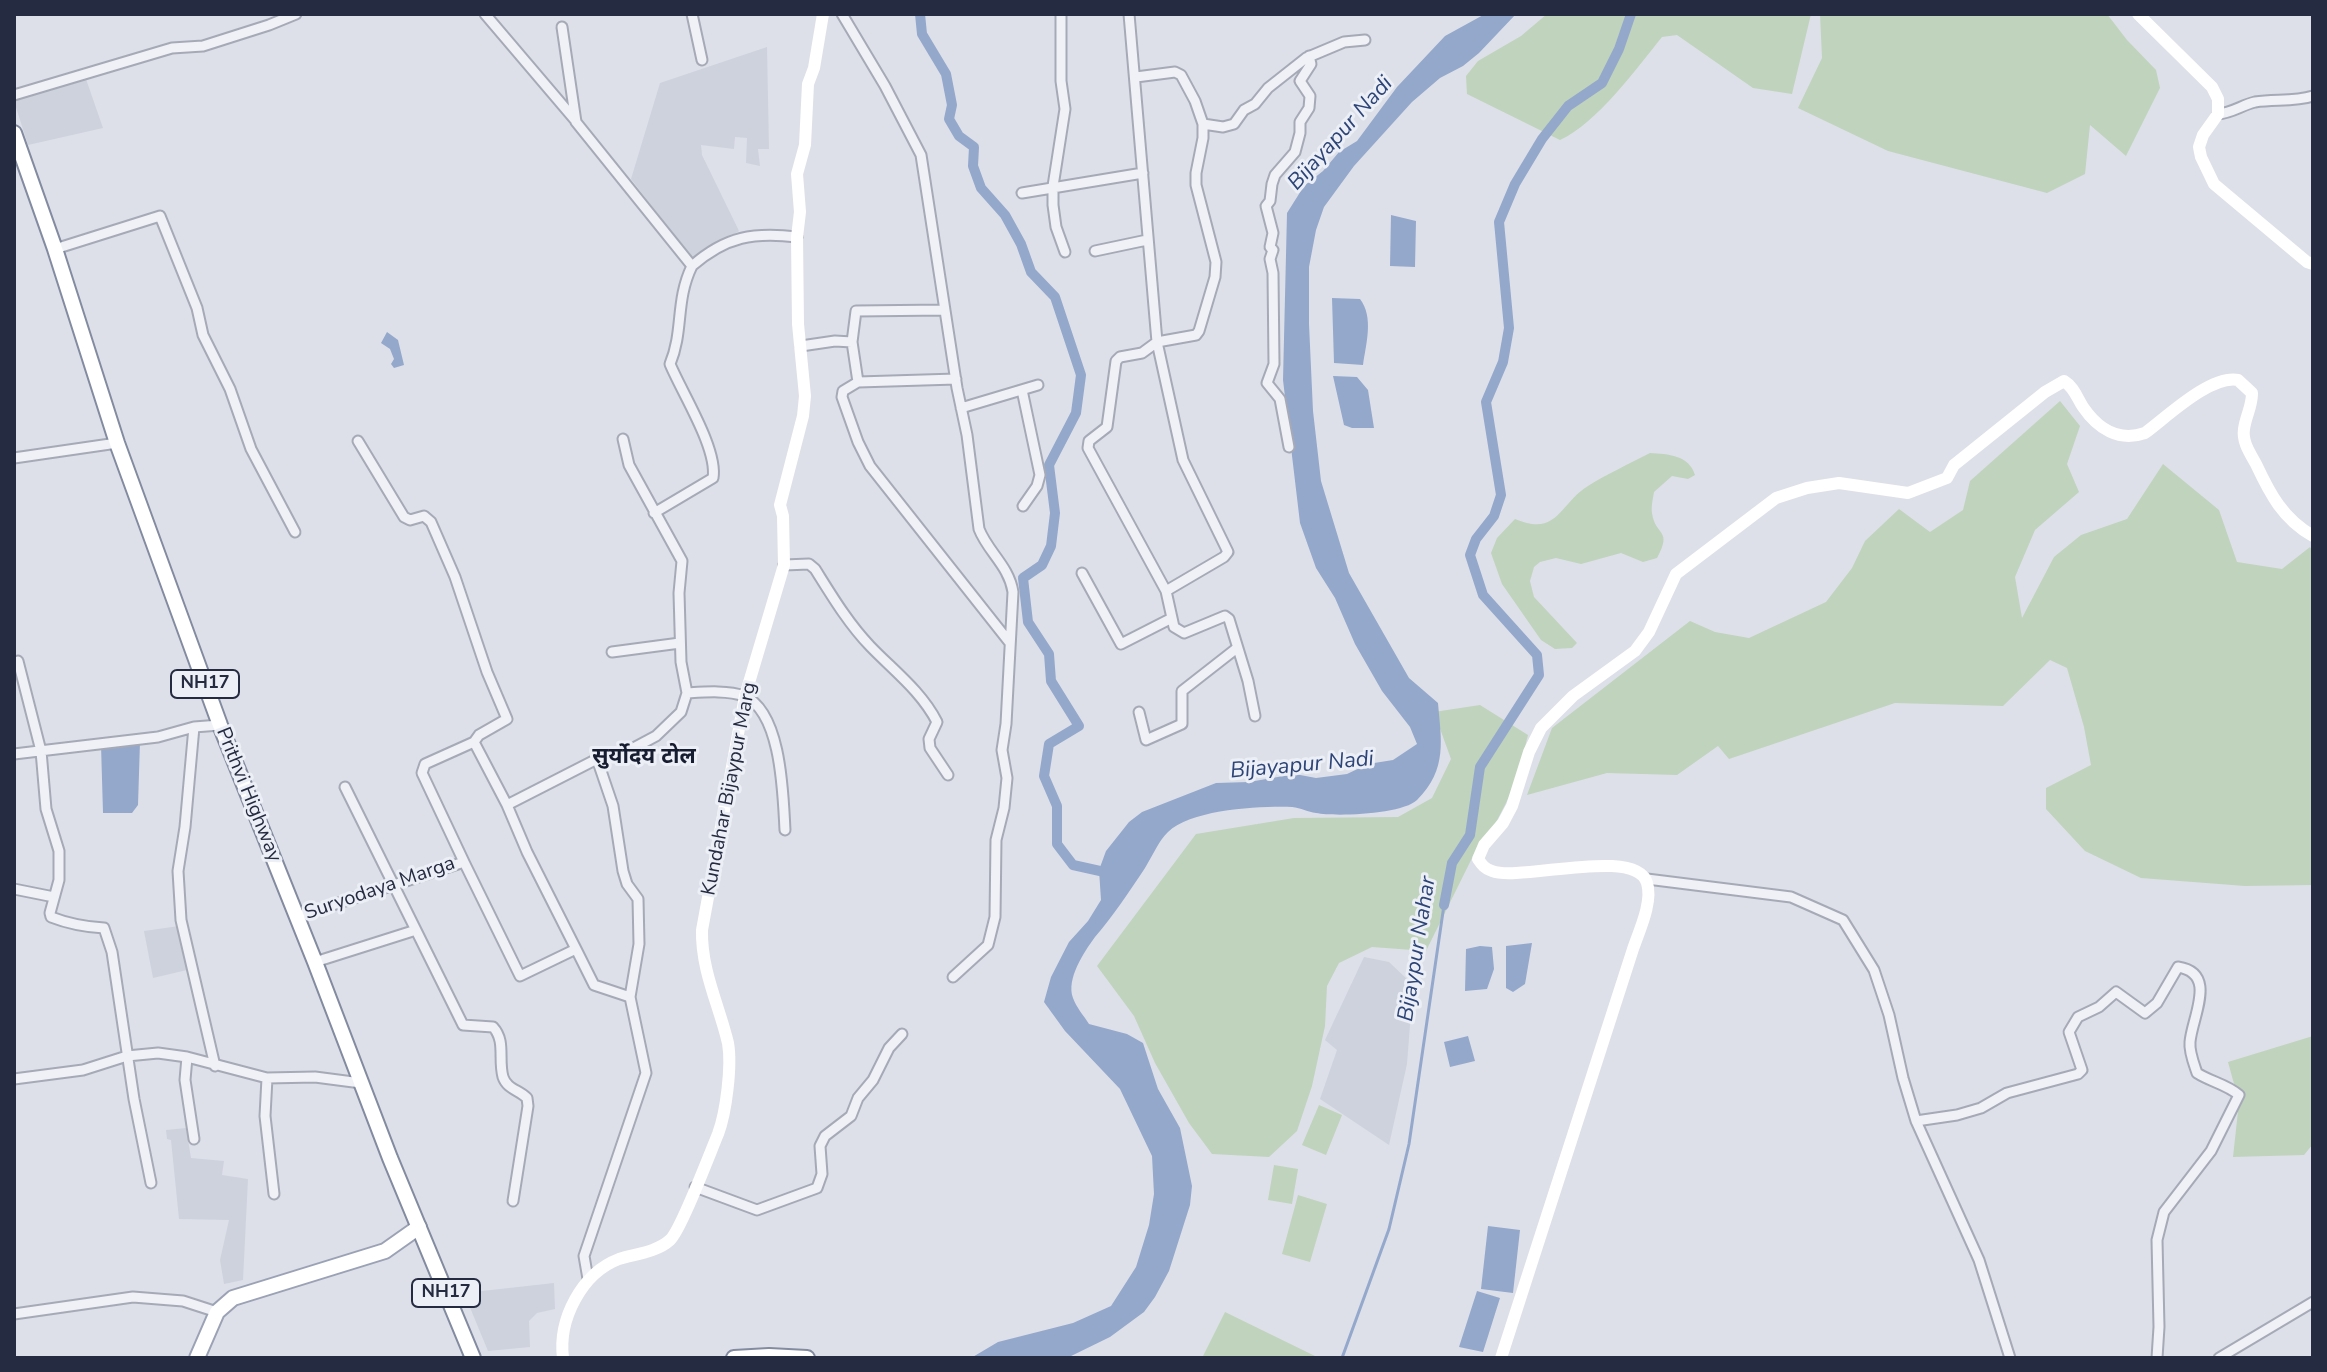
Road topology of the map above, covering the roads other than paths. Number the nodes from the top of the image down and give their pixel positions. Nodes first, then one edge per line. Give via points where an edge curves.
1 (296, 14) edge
2 (485, 14) edge
3 (692, 14) edge
4 (823, 14) edge
5 (842, 14) edge
6 (1061, 14) edge
7 (1129, 14) edge
8 (2138, 14) edge
9 (562, 27) dead end
10 (1365, 40) dead end
11 (1309, 56) junction
12 (702, 60) dead end
13 (1136, 77) junction
14 (14, 95) edge
15 (2313, 96) edge
16 (2218, 114) junction
17 (576, 122) junction
18 (1203, 124) junction
19 (14, 133) edge
20 (1143, 173) junction
21 (1053, 186) junction
22 (1022, 193) dead end
23 (797, 237) junction
24 (1147, 240) junction
25 (55, 249) junction
26 (1095, 251) dead end
27 (1065, 252) dead end
28 (2313, 264) edge
29 (692, 266) junction
30 (944, 310) junction
31 (852, 342) junction
32 (1157, 342) junction
33 (801, 346) junction
34 (956, 379) junction
35 (858, 382) junction
36 (1038, 385) dead end
37 (1022, 390) junction
38 (961, 408) junction
39 (623, 439) dead end
40 (358, 441) dead end
41 (117, 443) junction
42 (1289, 447) dead end
43 (14, 458) edge
44 (1023, 506) dead end
45 (654, 513) junction
46 (295, 532) dead end
47 (2313, 536) edge
48 (784, 565) junction
49 (1082, 573) dead end
50 (1166, 591) junction
51 (1172, 618) junction
52 (680, 643) junction
53 (1010, 643) junction
54 (1237, 648) junction
55 (612, 652) dead end
56 (18, 661) dead end
57 (1179, 679) dead end
58 (1182, 691) junction
59 (687, 693) junction
60 (745, 696) junction
61 (1139, 712) dead end
62 (1255, 716) dead end
63 (220, 725) junction
64 (194, 727) junction
65 (474, 742) junction
66 (41, 751) junction
67 (14, 754) edge
68 (597, 759) junction
69 (948, 775) dead end
70 (345, 787) dead end
71 (507, 805) junction
72 (785, 830) dead end
73 (464, 862) junction
74 (1647, 879) junction
75 (393, 884) junction
76 (14, 889) edge
77 (54, 897) junction
78 (296, 917) junction
79 (416, 930) junction
80 (576, 949) junction
81 (315, 962) junction
82 (953, 977) dead end
83 (630, 997) junction
84 (902, 1034) dead end
85 (127, 1056) junction
86 (187, 1057) junction
87 (215, 1066) junction
88 (267, 1078) junction
89 (14, 1079) edge
90 (361, 1083) junction
91 (1916, 1121) junction
92 (194, 1139) dead end
93 (151, 1183) dead end
94 (695, 1187) junction
95 (274, 1194) dead end
96 (513, 1201) dead end
97 (419, 1227) junction
98 (588, 1279) junction
99 (2313, 1302) edge
100 (217, 1312) junction
101 (14, 1314) edge
102 (197, 1358) edge
103 (473, 1358) edge
104 (563, 1358) edge
105 (734, 1358) edge
106 (807, 1358) edge
107 (1501, 1358) edge
108 (2010, 1358) edge
109 (2157, 1358) edge
110 (2219, 1358) edge

1 - 14 street via 203,46 172,48
2 - 17 street
3 - 12 street
4 - 23 main road, Kundahar Bijaypur Marg via 797,174
5 - 30 street via 921,155
6 - 21 street via 1065,109
7 - 13 street
8 - 16 main road via 2212,87
9 - 17 street
10 - 11 street
11 - 18 street via 1271,85 1234,124
11 - 42 street via 1311,64 1300,84 1311,98 1309,108 1300,122 1295,152 1275,175 1266,206 1273,233 1274,322 1274,364 1267,383 1280,399
13 - 18 street via 1178,73
13 - 20 street
15 - 16 street via 2253,103
16 - 28 main road via 2199,147 2214,184
17 - 29 street
18 - 32 street via 1196,185 1216,262 1215,277 1196,335
19 - 25 main road, Prithvi Highway / NH17
20 - 21 street
20 - 24 street
21 - 22 street
21 - 27 street via 1056,227
23 - 29 street via 740,237
23 - 33 main road, Kundahar Bijaypur Marg
24 - 26 street
24 - 32 street
25 - 41 main road, Prithvi Highway / NH17
25 - 46 street via 160,216 251,449
29 - 45 street via 682,287 679,343 670,364 710,445 713,478
30 - 31 street via 856,311
30 - 34 street
31 - 33 street
31 - 35 street
32 - 50 street via 1183,460 1228,552
32 - 50 street via 1116,361 1107,427 1088,445
33 - 48 main road, Kundahar Bijaypur Marg via 803,416 780,505
34 - 35 street
34 - 38 street
35 - 53 street via 842,397 870,466
36 - 37 street
37 - 38 street
37 - 44 street via 1040,475
38 - 53 street via 979,529 1011,578
39 - 45 street via 629,465
40 - 65 street via 402,514 431,522 455,577 507,719
41 - 43 street
41 - 63 main road, Prithvi Highway / NH17
45 - 52 street via 682,561
47 - 74 main road via 2294,524 2265,487 2244,430 2252,393 2230,378 2206,387 2135,437 2107,432 2093,421 2068,383 2060,382 1954,465 1947,478 1908,493 1839,483 1776,498 1676,574 1635,651 1549,719 1529,752 1512,806 1478,859 1485,868 1504,874 1605,866 1629,869
48 - 60 main road, Kundahar Bijaypur Marg
48 - 69 street via 809,564 815,569 842,614 930,709 937,722 930,748
49 - 51 street via 1121,644
50 - 51 street
51 - 54 street via 1174,627 1184,633 1225,616
52 - 55 street
52 - 59 street
53 - 82 street via 1002,750 1007,778 996,840 995,917 988,945
54 - 58 street
54 - 62 street
56 - 66 street
57 - 58 street
58 - 61 street via 1182,724 1146,740
59 - 60 street
59 - 68 street via 681,712 656,736 626,752
60 - 72 street via 768,722 782,768
60 - 94 main road, Kundahar Bijaypur Marg via 702,930 705,965 728,1046 725,1102
63 - 64 street
63 - 78 main road, Prithvi Highway / NH17
64 - 66 street via 158,737
64 - 87 street via 179,895
65 - 71 street
65 - 73 street, Suryodaya Marga via 422,768
66 - 67 street
66 - 77 street via 46,809 59,851
68 - 71 street
68 - 83 street via 613,806 623,871 638,899 639,944
70 - 75 street
71 - 80 street
73 - 75 street, Suryodaya Marga
73 - 80 street via 520,976
74 - 91 street via 1791,897 1843,920 1882,990
74 - 107 main road via 1648,899 1633,949
75 - 78 street, Suryodaya Marga
75 - 79 street
76 - 77 street
77 - 85 street via 51,917 104,928
78 - 81 main road, Prithvi Highway / NH17
79 - 81 street
79 - 96 street via 463,1025 493,1027 500,1035 503,1079 527,1098
80 - 83 street via 594,985
81 - 90 main road, Prithvi Highway / NH17
83 - 98 street via 646,1073 584,1256
84 - 94 street via 851,1116 825,1136 817,1188 757,1210
85 - 86 street
85 - 89 street via 83,1070
85 - 93 street
86 - 87 street
86 - 92 street
87 - 88 street
88 - 90 street
88 - 95 street via 265,1116
90 - 97 main road, Prithvi Highway / NH17
91 - 108 street via 1979,1260
91 - 109 street via 1957,1115 2007,1093 2078,1074 2081,1064 2069,1032 2078,1017 2116,992 2145,1013 2178,967 2198,977 2201,997 2189,1045 2197,1073 2239,1095 2211,1151 2164,1212 2157,1240
94 - 98 main road, Kundahar Bijaypur Marg via 672,1239 617,1260
97 - 100 main road via 385,1251 233,1298
97 - 103 main road, Prithvi Highway / NH17
98 - 104 main road via 569,1314
99 - 110 street
100 - 101 street via 183,1301 133,1297
100 - 102 main road
105 - 106 main road

